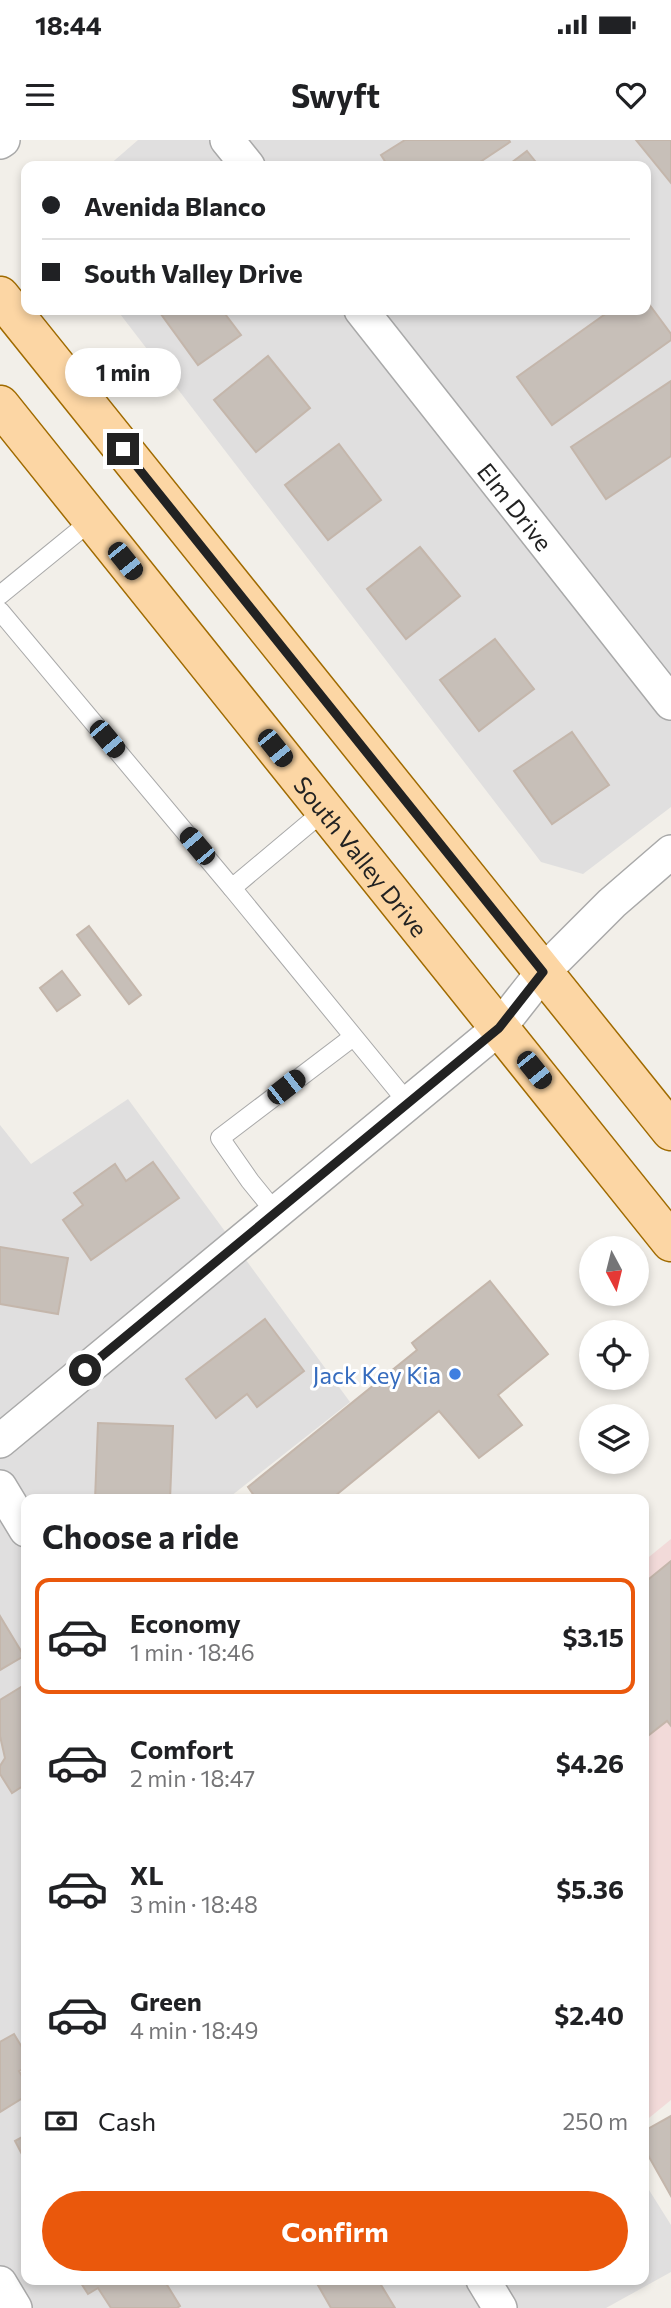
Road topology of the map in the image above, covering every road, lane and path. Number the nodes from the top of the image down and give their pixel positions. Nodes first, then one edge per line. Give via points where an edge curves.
1 (227, 140) edge
2 (244, 161) edge
3 (0, 296) edge
4 (365, 315) edge
5 (0, 405) edge
6 (92, 520) junction
7 (0, 595) edge
8 (0, 611) edge
9 (671, 703) edge
10 (325, 810) junction
11 (671, 852) edge
12 (232, 888) junction
13 (543, 972) junction
14 (499, 1028) junction
15 (353, 1037) junction
16 (408, 1103) junction
17 (671, 1131) edge
18 (276, 1213) junction
19 (671, 1242) edge
20 (0, 1441) edge
21 (0, 1487) edge
22 (21, 1522) edge
23 (0, 2283) edge
24 (486, 2285) edge
25 (15, 2308) edge
26 (500, 2308) edge

1 - 2 street
3 - 13 main road
4 - 9 street, Elm Drive
5 - 6 main road, South Valley Drive
6 - 7 lane
6 - 10 main road, South Valley Drive
8 - 12 lane
10 - 12 lane
10 - 14 main road, South Valley Drive
11 - 13 street
12 - 15 lane
13 - 14 street
13 - 17 main road
14 - 16 street
14 - 19 main road, South Valley Drive
15 - 16 lane
15 - 18 lane via 220,1138
16 - 18 street
18 - 20 street
21 - 22 street
23 - 25 street
24 - 26 street

